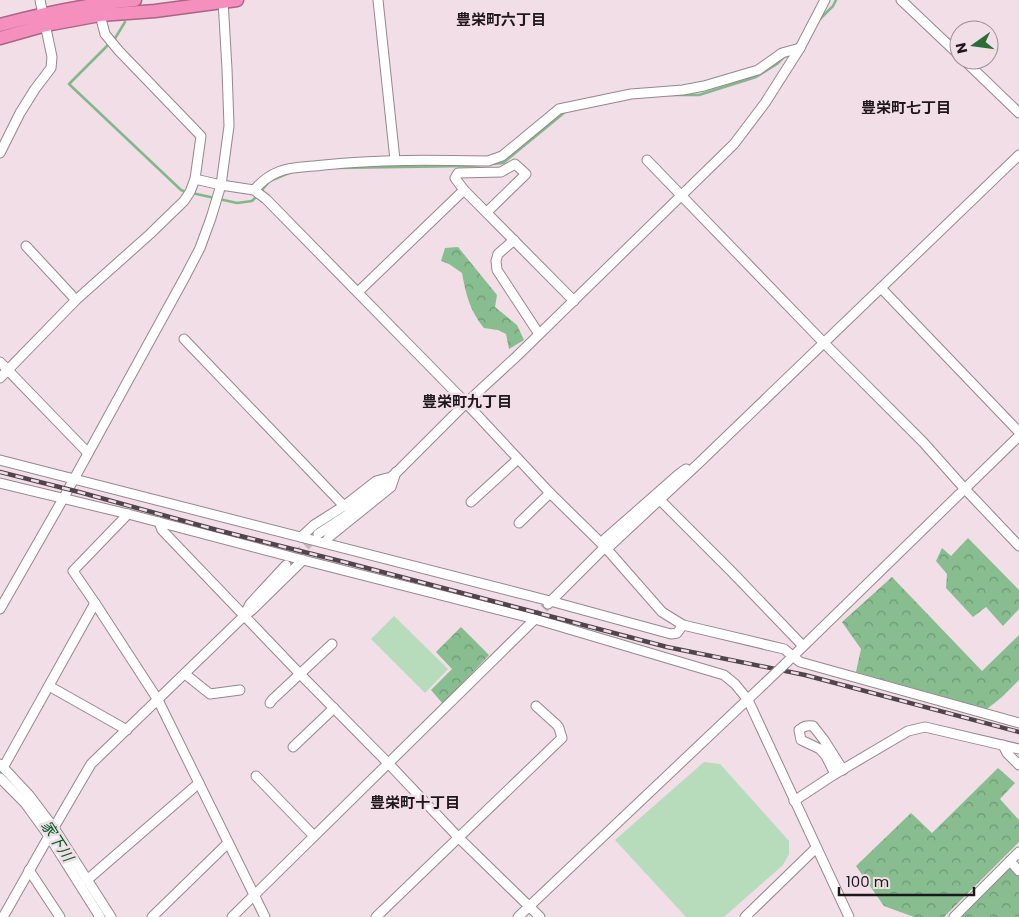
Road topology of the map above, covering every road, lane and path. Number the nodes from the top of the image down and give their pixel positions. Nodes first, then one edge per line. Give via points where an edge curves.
1 (40, 0) edge
2 (135, 0) edge
3 (237, 0) edge
4 (378, 0) edge
5 (824, 0) edge
6 (902, 0) edge
7 (223, 1) edge
8 (100, 15) junction
9 (45, 19) junction
10 (0, 24) edge
11 (0, 38) edge
12 (949, 45) edge
13 (800, 48) junction
14 (974, 70) edge
15 (1019, 113) edge
16 (1, 148) edge
17 (1019, 154) edge
18 (395, 160) junction
19 (647, 160) dead end
20 (194, 179) junction
21 (221, 185) junction
22 (254, 190) junction
23 (464, 190) junction
24 (681, 195) junction
25 (487, 212) junction
26 (514, 240) junction
27 (26, 246) dead end
28 (881, 288) junction
29 (358, 292) junction
30 (76, 300) junction
31 (574, 301) junction
32 (539, 334) junction
33 (184, 339) dead end
34 (824, 343) junction
35 (0, 362) edge
36 (7, 370) junction
37 (0, 378) edge
38 (466, 403) junction
39 (1019, 434) edge
40 (88, 453) junction
41 (518, 459) junction
42 (0, 460) edge
43 (393, 475) junction
44 (74, 478) junction
45 (0, 483) edge
46 (964, 488) junction
47 (550, 493) junction
48 (63, 499) junction
49 (471, 502) dead end
50 (663, 503) dead end
51 (344, 506) junction
52 (128, 514) junction
53 (159, 522) junction
54 (519, 523) dead end
55 (318, 534) tunnel mouth
56 (301, 537) junction
57 (325, 543) junction
58 (1019, 546) edge
59 (605, 547) junction
60 (303, 560) junction
61 (286, 564) tunnel mouth
62 (549, 602) junction
63 (96, 603) junction
64 (0, 609) edge
65 (244, 616) junction
66 (535, 619) junction
67 (683, 626) junction
68 (332, 644) dead end
69 (803, 646) junction
70 (793, 656) junction
71 (185, 674) junction
72 (300, 674) junction
73 (49, 686) junction
74 (240, 690) dead end
75 (158, 700) junction
76 (748, 700) junction
77 (270, 703) dead end
78 (536, 706) dead end
79 (334, 708) junction
80 (1019, 723) edge
81 (127, 730) junction
82 (1004, 745) junction
83 (293, 747) dead end
84 (1019, 749) edge
85 (388, 763) junction
86 (2, 765) edge
87 (1019, 765) edge
88 (839, 772) junction
89 (256, 776) dead end
90 (0, 778) edge
91 (199, 783) junction
92 (794, 801) junction
93 (51, 832) junction
94 (314, 836) junction
95 (459, 838) junction
96 (228, 843) junction
97 (816, 848) junction
98 (1019, 852) edge
99 (1010, 861) junction
100 (29, 870) junction
101 (1019, 871) edge
102 (87, 880) junction
103 (254, 895) junction
104 (530, 906) junction
105 (3, 917) edge
106 (60, 917) edge
107 (100, 917) edge
108 (111, 917) edge
109 (152, 917) edge
110 (232, 917) edge
111 (265, 917) edge
112 (376, 917) edge
113 (518, 917) edge
114 (540, 917) edge
115 (745, 917) edge
116 (849, 917) edge
117 (955, 917) edge

1 - 9 street
2 - 9 highway via 99,4
3 - 7 highway
4 - 18 street
5 - 13 street
6 - 12 street
7 - 8 highway
7 - 21 street via 229,126
8 - 9 highway
8 - 20 street via 105,34 119,51 201,136
9 - 10 highway
9 - 11 highway
9 - 16 street via 51,68
13 - 18 street via 782,53 758,70 704,86 631,94 559,109 502,156 488,161
13 - 24 street via 734,144
14 - 15 street
17 - 28 street
18 - 22 street via 290,169 262,180
19 - 24 street
20 - 21 street
20 - 30 street via 184,201
21 - 22 street
21 - 40 street via 200,248
22 - 29 street
23 - 25 street
23 - 25 street via 455,178 458,173 500,172 516,164 526,174
23 - 29 street
24 - 31 street
24 - 34 street
25 - 26 street
26 - 31 street
26 - 32 street via 498,254 498,270
27 - 30 street
28 - 34 street
28 - 39 street
29 - 38 street
30 - 36 street
31 - 32 street
32 - 38 street
33 - 51 street
34 - 46 street
34 - 59 street via 700,463 610,546
35 - 36 street
36 - 37 street
36 - 40 street
38 - 41 street
38 - 43 street
39 - 46 street
40 - 44 street
41 - 47 street
41 - 49 street
42 - 44 street
43 - 51 street via 376,481
43 - 55 street via 347,515
43 - 57 street via 391,487
44 - 48 street
44 - 56 street
45 - 48 street
46 - 58 street
46 - 69 street
47 - 54 street
47 - 59 street
48 - 52 street
48 - 64 street
50 - 69 street
51 - 56 street via 314,524
52 - 53 street
52 - 63 street via 73,571
53 - 60 street
53 - 65 street via 162,530
56 - 57 street
57 - 62 street
59 - 62 street
59 - 67 street via 662,612
60 - 65 street
60 - 66 street
61 - 65 street via 250,604
62 - 67 street via 671,634
63 - 73 street
63 - 75 street
65 - 71 street
65 - 72 street
66 - 76 street via 724,675
66 - 85 street
67 - 70 street via 784,649
68 - 72 street
69 - 70 street
70 - 76 street, bridge
70 - 80 street via 800,662
71 - 74 street via 210,694
71 - 75 street
72 - 77 street
72 - 79 street
73 - 81 street
73 - 86 street
75 - 81 street
75 - 91 street
76 - 92 street
76 - 104 street
78 - 95 street via 560,728 562,738
79 - 83 street
79 - 85 street
81 - 93 street via 91,764
82 - 84 street
82 - 87 street
82 - 88 street via 919,728 908,731
85 - 94 street
85 - 95 street
86 - 93 street via 30,795
88 - 88 street via 820,749 801,740 799,730 813,726 824,740
88 - 92 street
89 - 94 street
90 - 93 street
91 - 96 street
91 - 102 street
92 - 97 street
93 - 100 street
93 - 102 street
93 - 107 street
94 - 103 street
95 - 104 street
95 - 112 street
96 - 103 street
96 - 109 street
97 - 115 street
97 - 116 street
98 - 99 street
99 - 101 street
99 - 117 street
100 - 105 street
100 - 106 street
102 - 108 street
103 - 110 street
103 - 111 street
104 - 113 street
104 - 114 street

